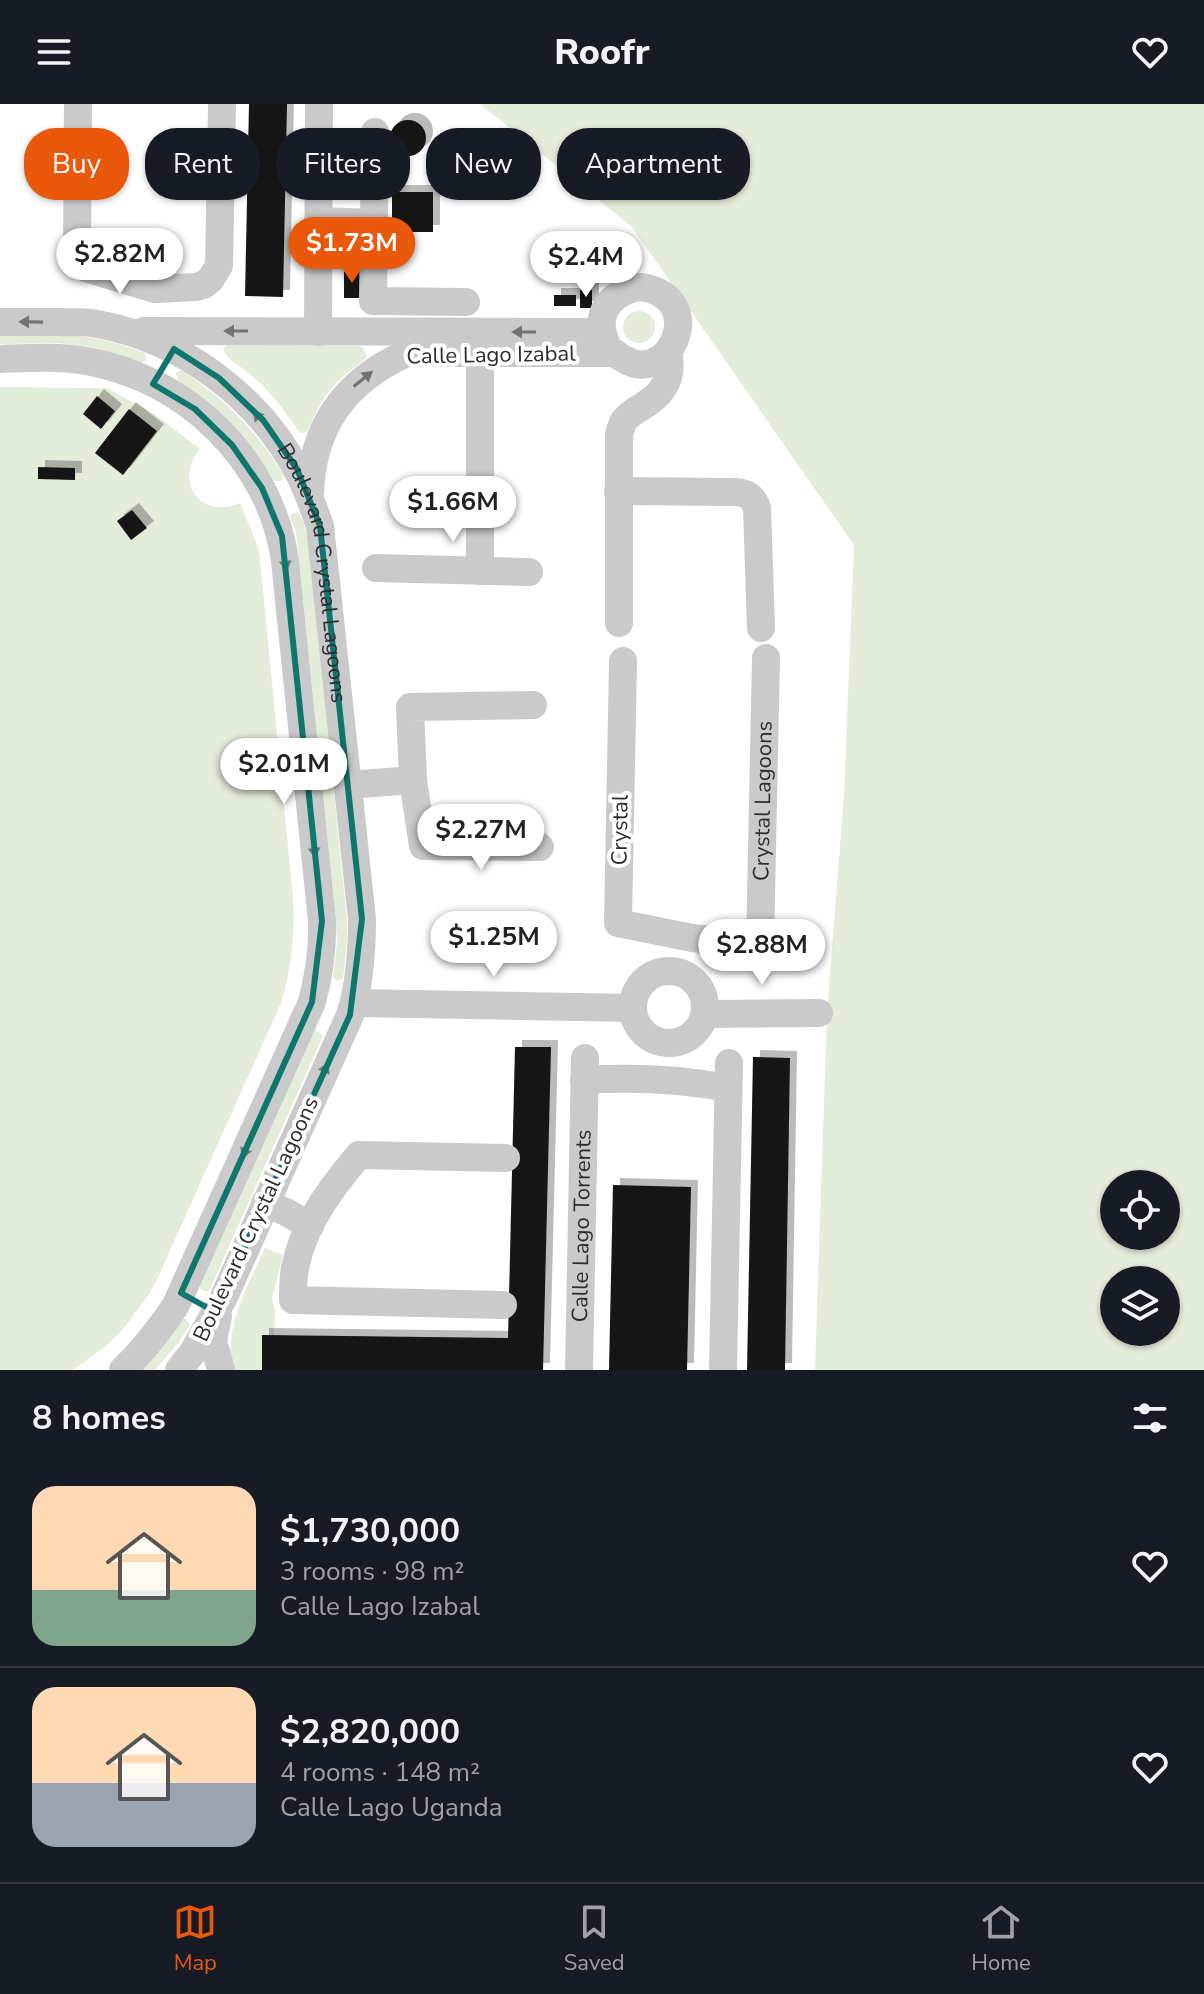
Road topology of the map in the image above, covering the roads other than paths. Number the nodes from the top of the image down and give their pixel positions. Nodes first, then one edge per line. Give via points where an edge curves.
1 (78, 104) edge
2 (222, 104) edge
3 (319, 104) edge
4 (374, 200) edge
5 (318, 221) junction
6 (374, 223) junction
7 (155, 289) junction
8 (466, 302) dead end
9 (0, 322) edge
10 (128, 331) junction
11 (318, 332) junction
12 (407, 342) junction
13 (609, 343) junction
14 (174, 349) junction
15 (480, 352) junction
16 (668, 352) junction
17 (0, 359) edge
18 (153, 384) junction
19 (618, 491) junction
20 (310, 496) junction
21 (273, 511) junction
22 (376, 568) dead end
23 (480, 571) junction
24 (529, 572) dead end
25 (619, 623) dead end
26 (761, 628) dead end
27 (766, 658) dead end
28 (623, 661) dead end
29 (533, 705) dead end
30 (413, 780) junction
31 (348, 785) junction
32 (540, 847) dead end
33 (692, 938) junction
34 (760, 945) joint
35 (678, 972) junction
36 (312, 1002) junction
37 (632, 1008) junction
38 (352, 1009) junction
39 (819, 1013) dead end
40 (705, 1014) junction
41 (664, 1043) junction
42 (662, 1078) junction
43 (506, 1158) dead end
44 (265, 1203) junction
45 (310, 1226) junction
46 (181, 1293) junction
47 (219, 1305) junction
48 (503, 1305) dead end
49 (123, 1370) edge
50 (179, 1370) edge
51 (221, 1370) edge
52 (579, 1370) edge
53 (723, 1370) edge

1 - 7 street via 77,257 86,268
2 - 7 street via 219,266 203,285
3 - 5 street
4 - 6 street
5 - 6 street
5 - 11 street
6 - 8 street via 373,301
7 - 10 street
10 -> 9 street, Boulevard Crystal Lagoons via 94,323
11 -> 10 street, Calle Lago Izabal
10 - 14 street, Boulevard Crystal Lagoons
11 - 12 street, Calle Lago Izabal
13 -> 12 street, Calle Lago Izabal
12 - 15 street, Calle Lago Izabal
20 -> 12 street, Calle Lago Izabal via 313,457 338,404
13 - 15 street, Calle Lago Izabal
13 - 16 street via 628,362 649,363
13 - 16 street via 602,319 612,299 642,287 671,301 676,311 678,333
14 - 18 street
20 -> 14 street, Boulevard Crystal Lagoons via 263,420 219,378
15 - 23 street
16 - 19 street via 670,371 663,390 623,423
17 - 18 street, Boulevard Crystal Lagoons via 87,361
18 - 21 street, Boulevard Crystal Lagoons via 195,409 232,445
19 - 25 street
19 - 26 street via 749,495 757,508
20 - 21 street
20 - 31 street, Boulevard Crystal Lagoons via 320,526
21 -> 36 street, Boulevard Crystal Lagoons via 285,561 322,921
22 - 23 street
23 - 24 street
27 - 34 street, Crystal Lagoons
28 - 33 street, Crystal via 618,923
29 - 30 street via 410,707
30 - 31 street
30 - 32 street via 423,846
31 - 38 street, Boulevard Crystal Lagoons via 362,919
33 - 34 street, Crystal
33 - 35 street via 686,964
35 - 37 street via 665,971 641,983
35 - 40 street via 697,983
36 - 38 street
36 -> 46 street, Boulevard Crystal Lagoons
37 - 38 street
37 - 41 street via 642,1032
44 -> 38 street, Boulevard Crystal Lagoons
39 - 40 street
40 - 41 street via 695,1034
41 - 42 street
42 - 52 street, Calle Lago Torrents via 585,1069
42 - 53 street, Calle Lago Torrents via 729,1075
43 - 45 street via 359,1155
44 - 45 street
44 - 47 street, Boulevard Crystal Lagoons
45 - 48 street via 294,1269 293,1300
46 - 47 street
46 - 49 street, Boulevard Crystal Lagoons via 161,1329
47 - 50 street, Boulevard Crystal Lagoons
47 - 51 street via 213,1341

